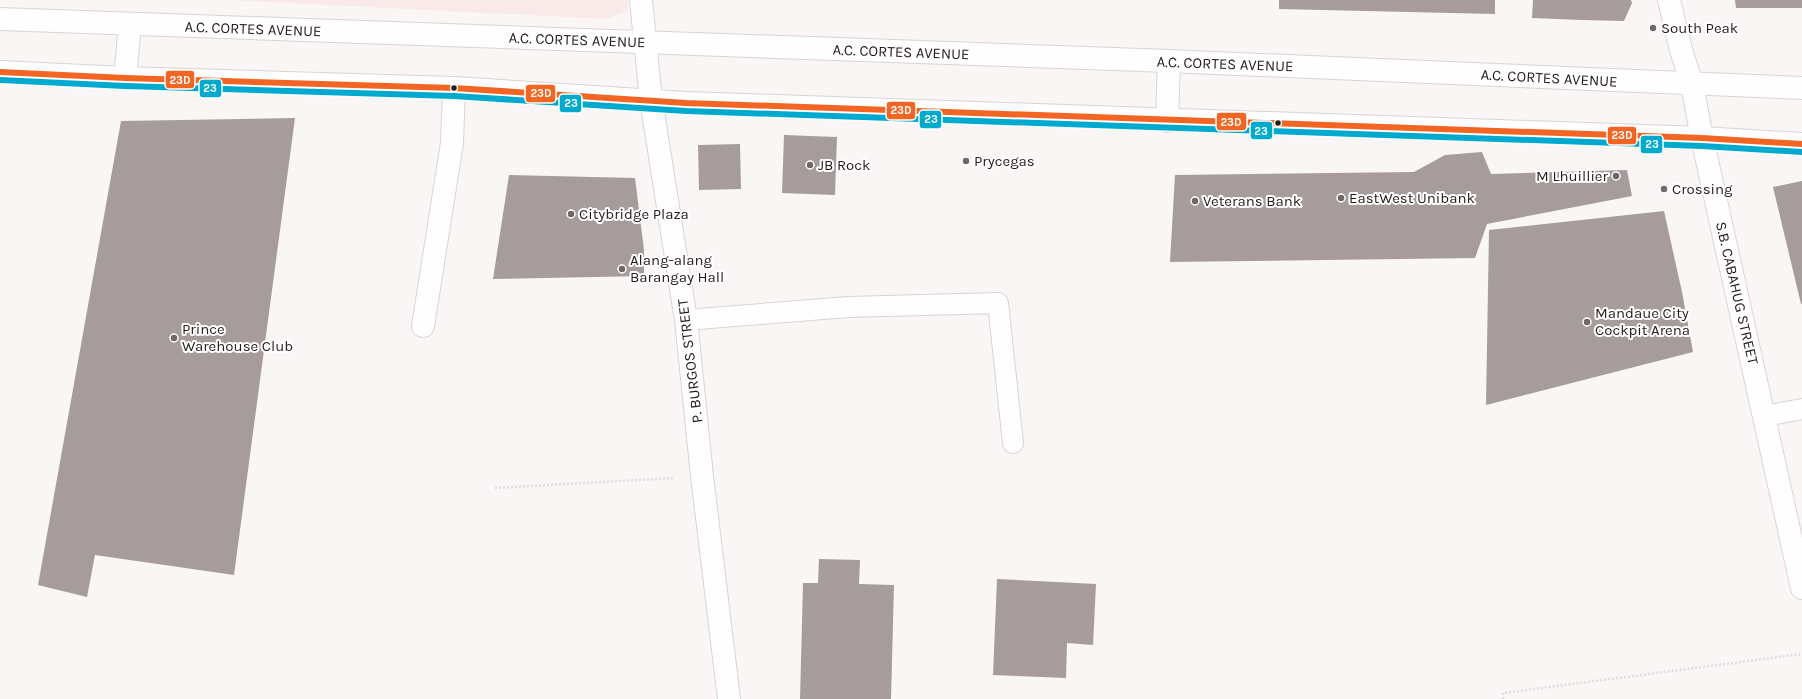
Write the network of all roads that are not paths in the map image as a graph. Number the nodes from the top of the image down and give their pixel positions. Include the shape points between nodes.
1 (641, 0) edge
2 (1669, 0) edge
3 (0, 19) edge
4 (130, 24) junction
5 (646, 42) junction
6 (1169, 62) junction
7 (0, 72) edge
8 (125, 78) junction
9 (1692, 84) junction
10 (454, 88) junction
11 (1802, 88) edge
12 (651, 100) junction
13 (1167, 121) junction
14 (1702, 138) junction
15 (1802, 144) edge
16 (686, 320) junction
17 (423, 326) dead end
18 (1802, 409) edge
19 (1765, 416) junction
20 (1013, 443) dead end
21 (1802, 588) edge
22 (729, 699) edge

1 - 5 main road, P. BURGOS STREET
2 - 9 main road, S.B. CABAHUG STREET
3 - 4 main road, A.C. CORTES AVENUE
4 - 5 main road, A.C. CORTES AVENUE
4 - 8 main road
5 - 6 main road, A.C. CORTES AVENUE
5 - 12 main road, P. BURGOS STREET
6 - 9 main road, A.C. CORTES AVENUE
6 - 13 main road
7 - 8 main road
8 - 10 main road
9 - 11 main road, A.C. CORTES AVENUE
9 - 14 main road, S.B. CABAHUG STREET
10 - 12 main road
10 - 17 main road via 452,144
12 - 13 main road
12 - 16 main road, P. BURGOS STREET
13 - 14 main road
14 - 15 main road
14 - 19 main road, S.B. CABAHUG STREET
16 - 20 lane via 848,307 998,303
16 - 22 main road, P. BURGOS STREET
18 - 19 lane
19 - 21 main road, S.B. CABAHUG STREET

